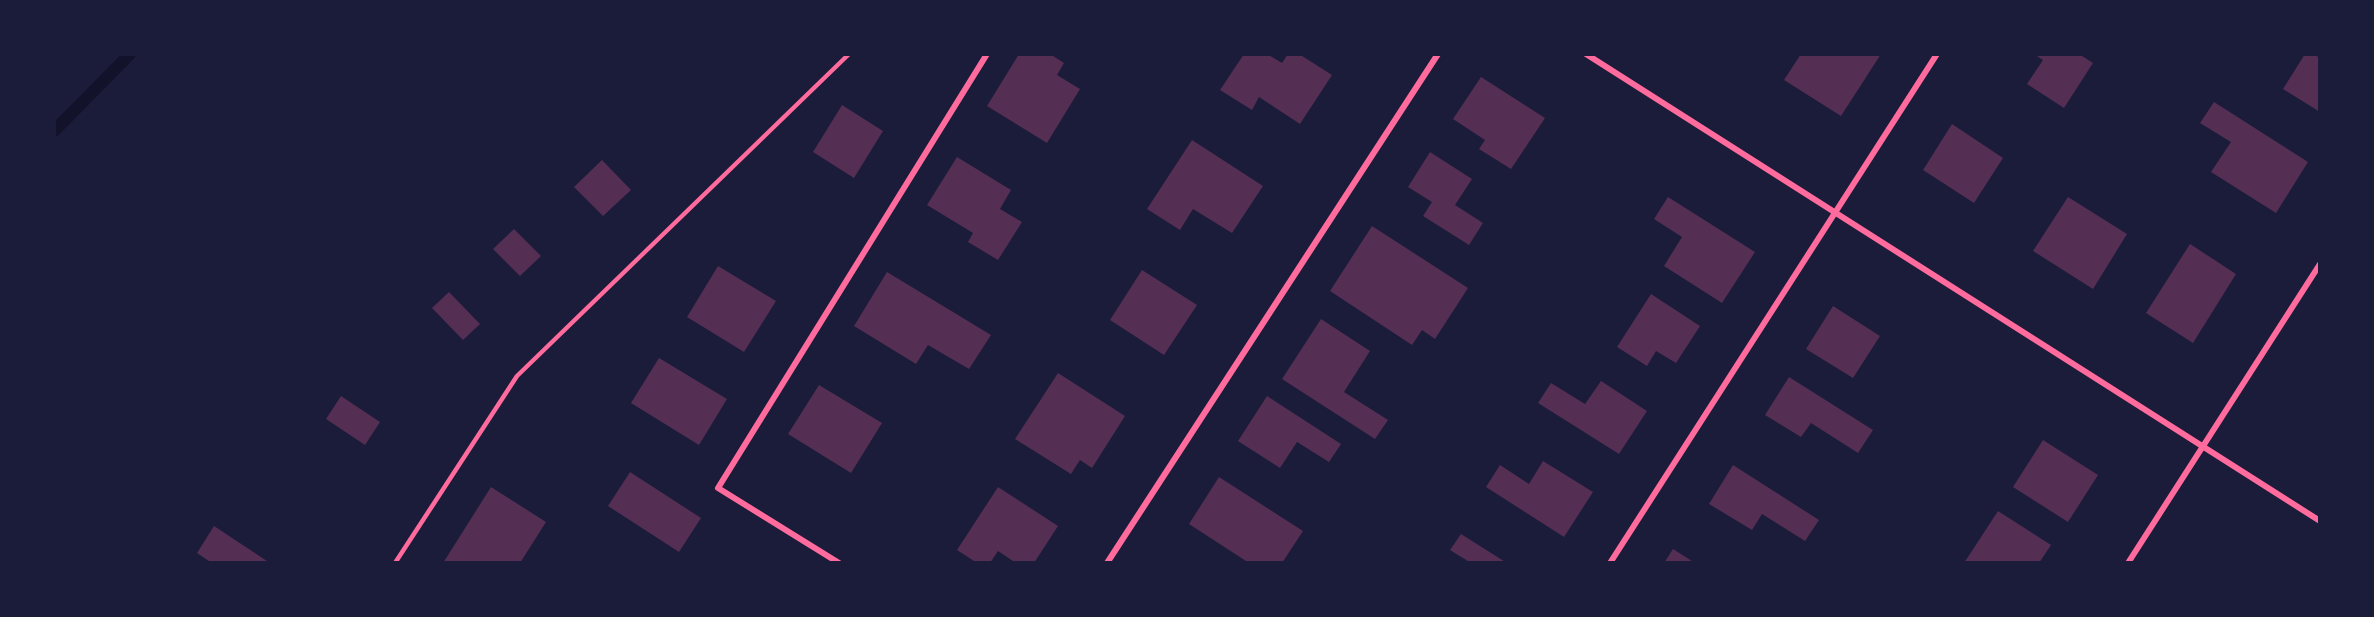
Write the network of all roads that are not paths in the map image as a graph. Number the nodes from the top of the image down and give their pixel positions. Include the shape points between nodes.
1 (849, 54) edge
2 (987, 54) edge
3 (1438, 54) edge
4 (1586, 54) edge
5 (1937, 54) edge
6 (1835, 213) junction
7 (2320, 264) edge
8 (2203, 447) junction
9 (2320, 521) edge
10 (395, 563) edge
11 (839, 563) edge
12 (1107, 563) edge
13 (1610, 563) edge
14 (2128, 563) edge

1 - 10 lane via 517,376
2 - 11 street via 718,488
3 - 12 street
4 - 6 street
5 - 6 street
6 - 8 street
6 - 13 street
7 - 8 street
8 - 9 street
8 - 14 street

